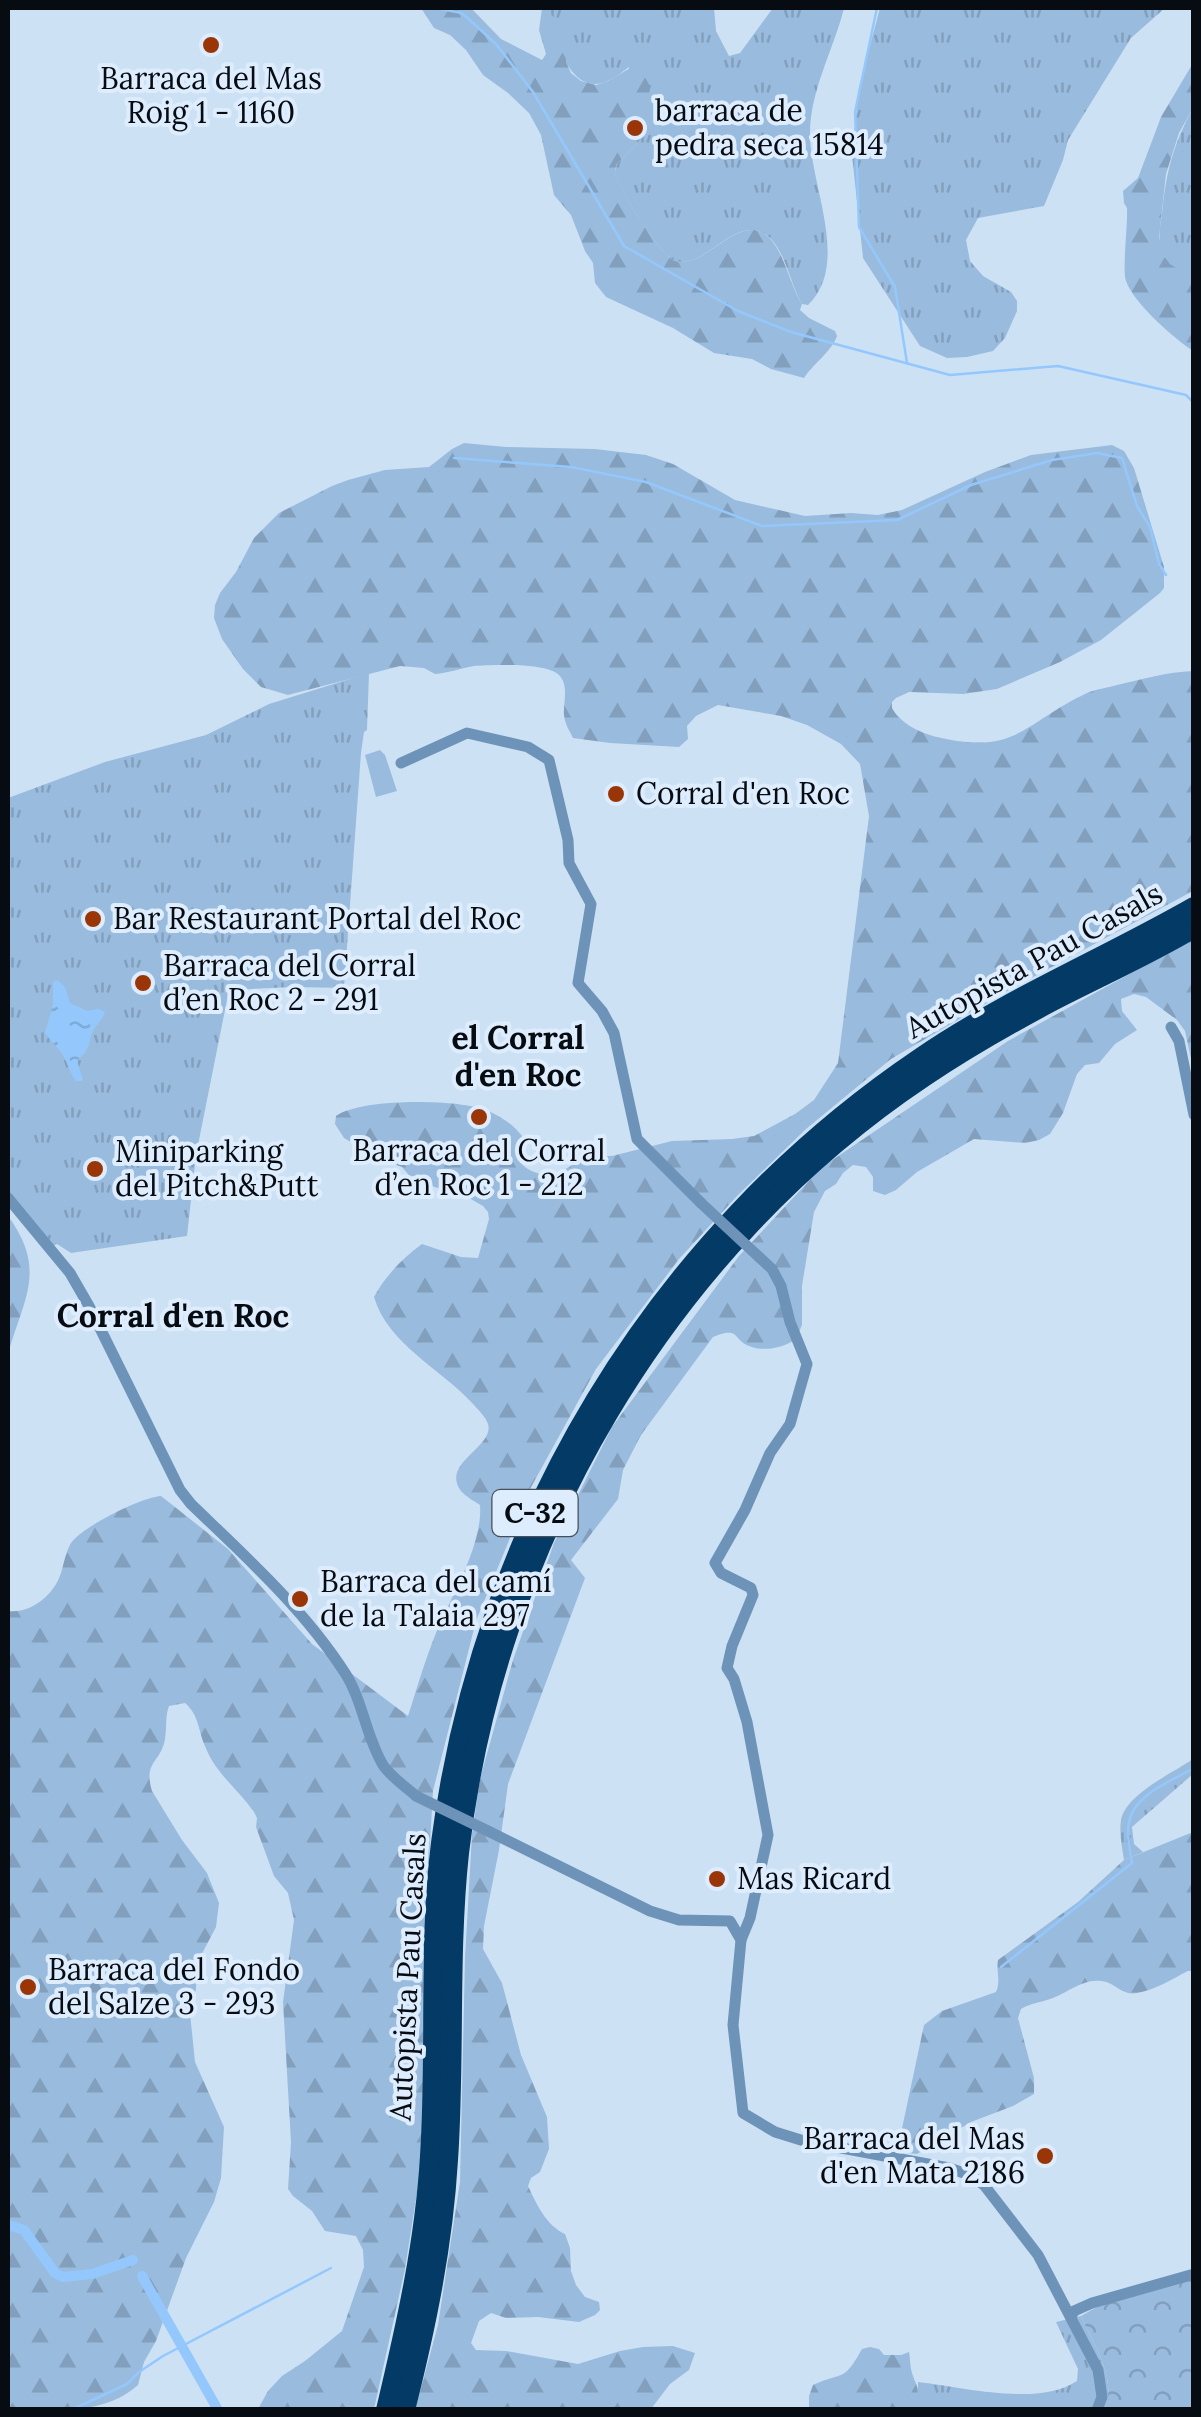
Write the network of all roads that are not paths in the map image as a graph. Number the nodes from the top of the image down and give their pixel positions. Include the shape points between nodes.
1 (402, 763) dead end
2 (1194, 907) edge
3 (1194, 928) edge
4 (1172, 1027) dead end
5 (1194, 1114) edge
6 (8, 1198) edge
7 (741, 1940) junction
8 (1194, 2274) edge
9 (1071, 2317) junction
10 (386, 2410) edge
11 (405, 2410) edge
12 (1097, 2410) edge

1 - 7 street, bridge via 467,733 528,747 549,760 569,864 591,904 578,983 614,1033 637,1139 772,1270 807,1364 790,1424 716,1563 753,1595 727,1668 747,1722 768,1834
2 - 10 highway, Autopista Pau Casals / C-32 via 933,1050 794,1158 685,1273 622,1356 562,1458 483,1645 441,1843 424,2225
3 - 11 highway, Autopista Pau Casals / C-32 via 985,1039 840,1141 758,1218 692,1293 637,1366 576,1469 511,1621 477,1744 455,1901 442,2229
4 - 5 street
6 - 7 street, bridge via 89,1306 180,1490 269,1578 353,1687 385,1769 416,1796 650,1911 680,1920 730,1921
7 - 9 street via 733,2025 744,2113 804,2141 970,2175 1027,2238
8 - 9 street via 1092,2302
9 - 12 street via 1098,2370

